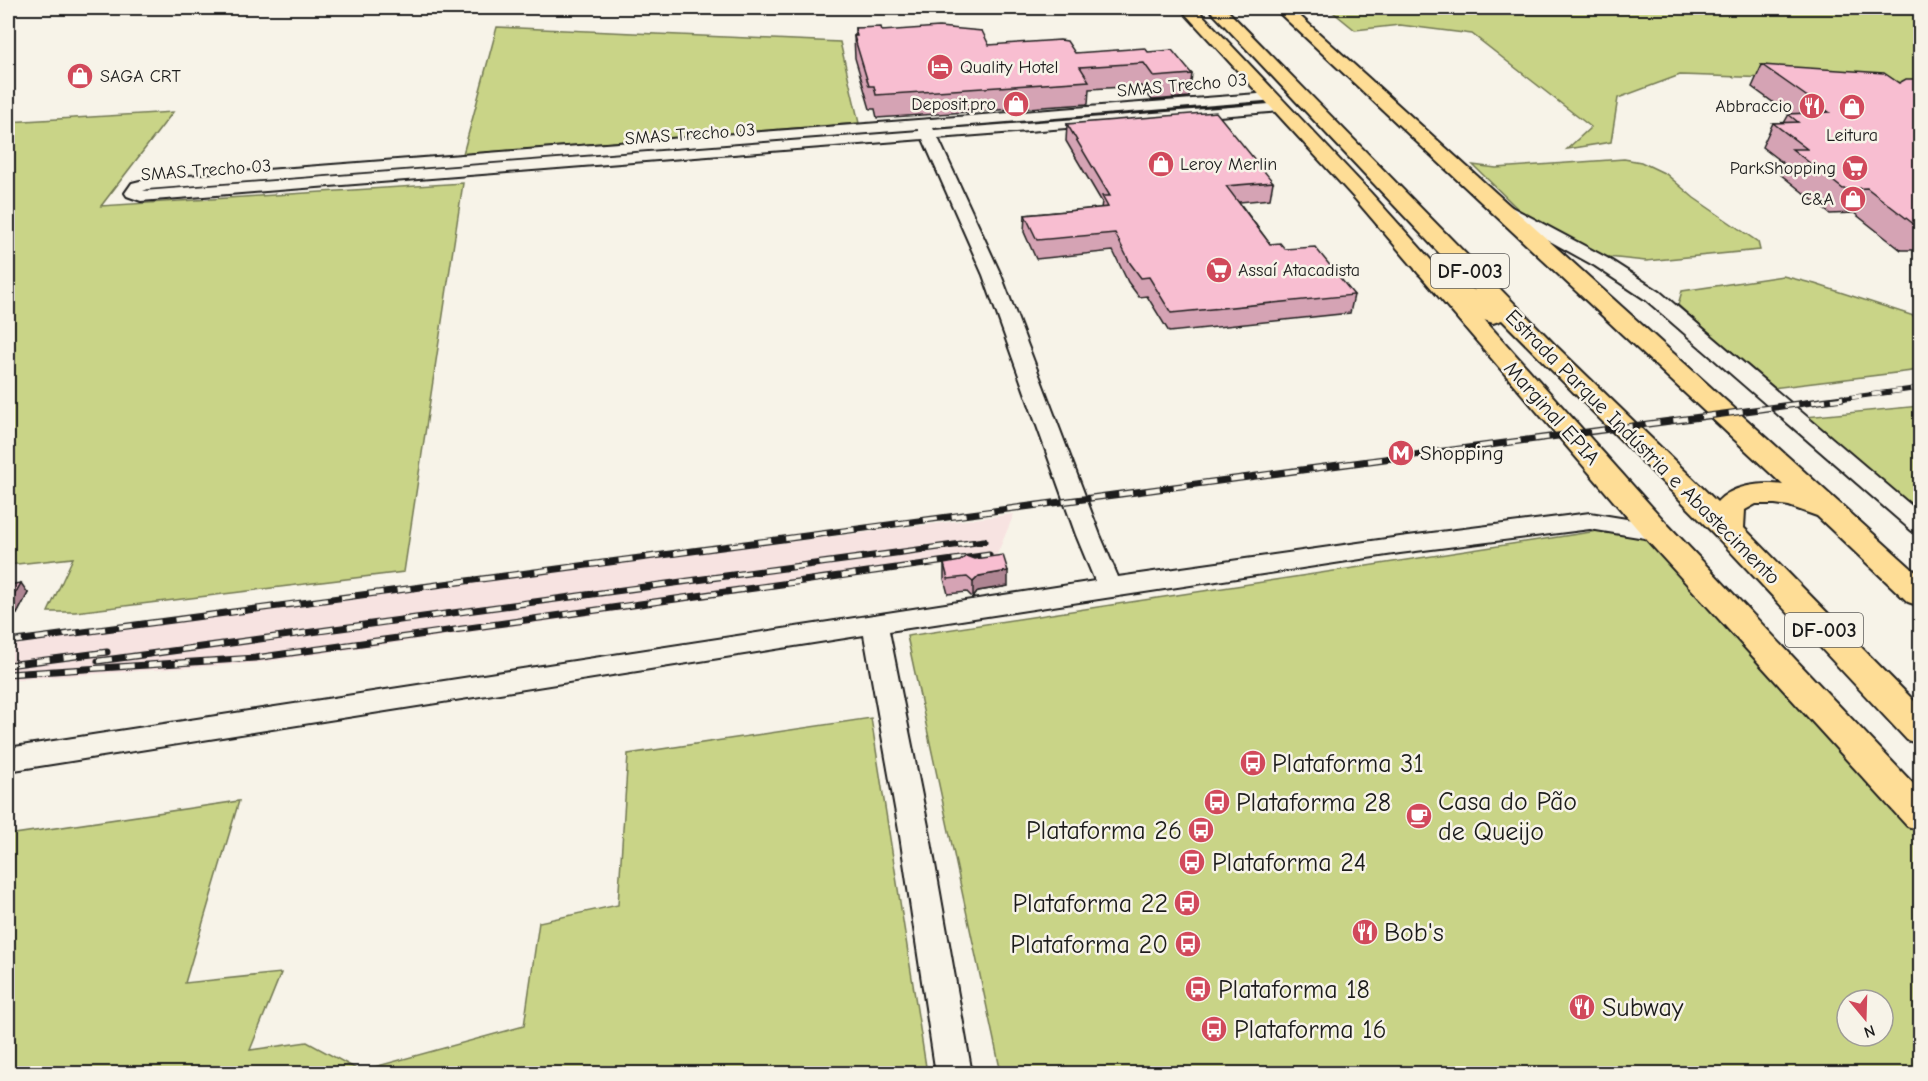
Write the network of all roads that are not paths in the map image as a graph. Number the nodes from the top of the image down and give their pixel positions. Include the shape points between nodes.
1 (1188, 8) edge
2 (1216, 8) edge
3 (1282, 8) edge
4 (1299, 8) edge
5 (1370, 87) junction
6 (1276, 102) junction
7 (927, 130) junction
8 (734, 145) junction
9 (1500, 206) junction
10 (1427, 269) junction
11 (1546, 351) junction
12 (1622, 491) junction
13 (1834, 515) junction
14 (1590, 521) junction
15 (1920, 525) edge
16 (1728, 530) junction
17 (1657, 532) junction
18 (1110, 587) junction
19 (1920, 594) edge
20 (874, 625) junction
21 (1920, 730) edge
22 (8, 760) edge
23 (1920, 815) edge
24 (954, 1074) edge

1 - 6 main road, Marginal EPIA
2 - 11 highway, Estrada Parque Indústria e Abastecimento / DF-003
3 - 5 highway, DF-003
4 - 5 highway via 1351,54
5 - 9 highway, DF-003
6 - 7 street, SMAS Trecho 03
6 - 10 main road, Marginal EPIA
7 - 8 street, SMAS Trecho 03
7 - 18 street via 993,275
8 - 8 street, SMAS Trecho 03 via 148,184 138,186 132,193 141,196
9 - 13 highway, DF-003
9 - 15 street via 1653,296
10 - 11 highway
10 - 12 main road, Marginal EPIA
11 - 16 highway, Estrada Parque Indústria e Abastecimento / DF-003
12 - 14 street via 1605,513
12 - 17 main road, Marginal EPIA
13 - 16 highway via 1794,497 1754,494 1739,498 1730,506
13 - 19 highway, DF-003
14 - 17 street
14 - 18 street
16 - 21 highway, Estrada Parque Indústria e Abastecimento / DF-003
17 - 23 main road, Marginal EPIA
18 - 20 street
20 - 22 street
20 - 24 street via 915,836

